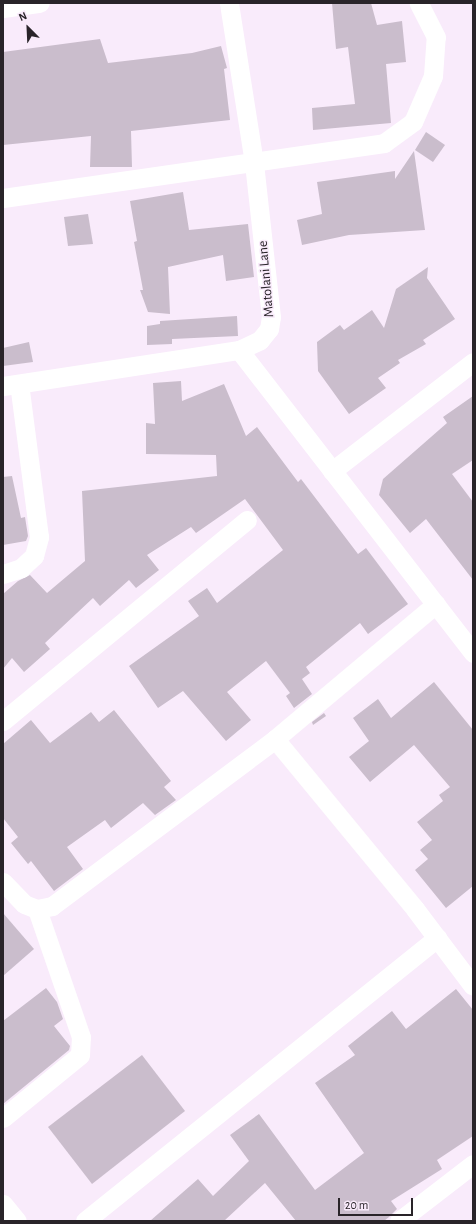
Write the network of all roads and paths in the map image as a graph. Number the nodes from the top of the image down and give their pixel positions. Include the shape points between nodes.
1 (40, 3) edge
2 (229, 3) edge
3 (419, 3) edge
4 (3, 8) edge
5 (254, 163) junction
6 (3, 198) edge
7 (239, 350) junction
8 (473, 362) edge
9 (11, 385) edge
10 (332, 470) junction
11 (247, 520) dead end
12 (3, 574) edge
13 (436, 604) junction
14 (473, 653) edge
15 (3, 721) edge
16 (275, 739) junction
17 (3, 882) edge
18 (37, 909) junction
19 (437, 938) junction
20 (473, 986) edge
21 (3, 1118) edge
22 (473, 1164) edge
23 (3, 1204) edge
24 (17, 1221) edge
25 (85, 1221) edge
26 (399, 1221) edge

1 - 4 street
2 - 5 street, Matolani Lane
3 - 5 street via 436,37 433,76 413,122 384,143
5 - 6 street
5 - 7 street, Matolani Lane via 271,317 270,329 260,340
7 - 9 street, Matolani Lane
7 - 10 street
8 - 10 street
9 - 12 street via 39,537 34,556 21,568
10 - 13 street
11 - 15 street
13 - 14 street
13 - 16 street
16 - 18 street via 52,906
16 - 19 street
17 - 18 street via 24,904
18 - 21 street via 81,1037 80,1055
19 - 20 street
19 - 25 street
22 - 26 street
23 - 24 street

